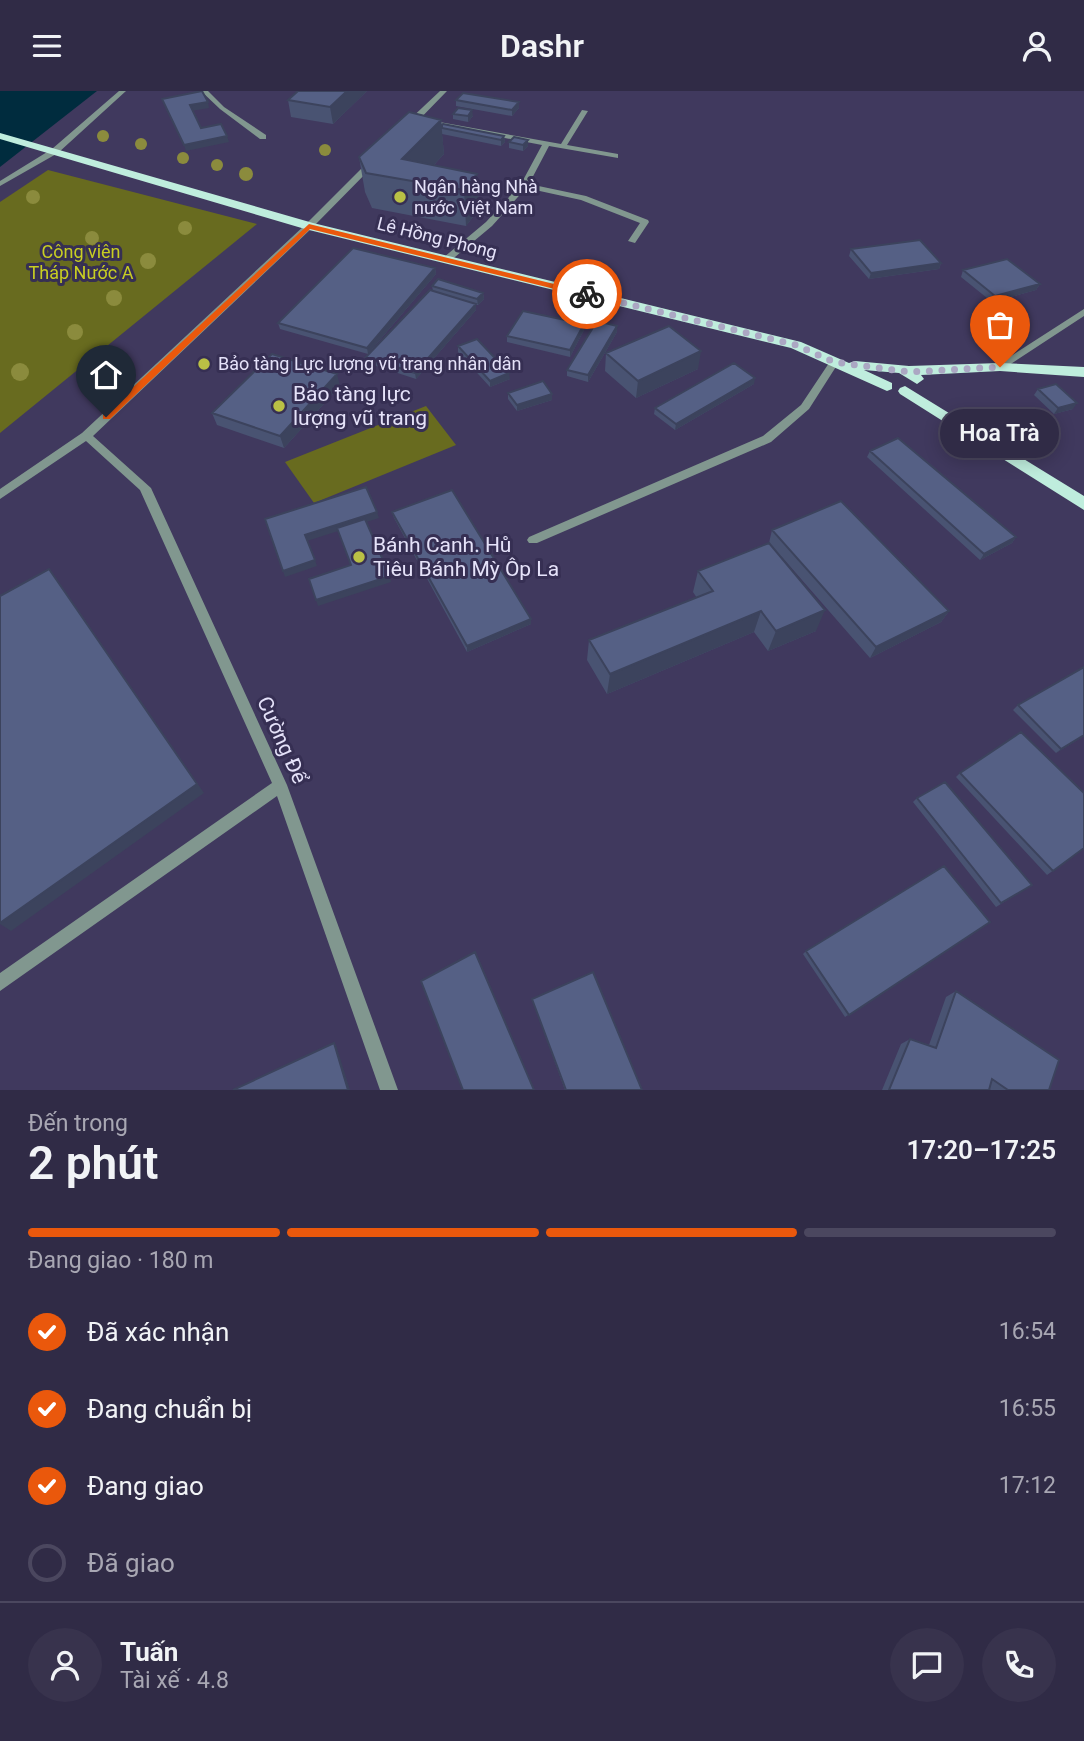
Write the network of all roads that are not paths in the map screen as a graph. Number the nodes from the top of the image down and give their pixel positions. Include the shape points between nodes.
1 (123, 91) edge
2 (204, 91) edge
3 (444, 91) edge
4 (584, 111) dead end
5 (415, 119) junction
6 (405, 129) edge
7 (0, 136) edge
8 (263, 137) dead end
9 (547, 143) junction
10 (563, 146) junction
11 (55, 151) junction
12 (615, 156) dead end
13 (376, 158) edge
14 (0, 184) edge
15 (524, 185) junction
16 (309, 226) junction
17 (632, 241) dead end
18 (446, 260) junction
19 (1084, 311) edge
20 (834, 362) junction
21 (1000, 367) junction
22 (887, 369) junction
23 (909, 372) junction
24 (1084, 372) edge
25 (887, 386) junction
26 (905, 391) junction
27 (86, 436) junction
28 (0, 495) edge
29 (1084, 503) edge
30 (533, 540) dead end
31 (280, 785) junction
32 (0, 983) edge
33 (389, 1090) edge

1 - 11 street
2 - 8 street
3 - 5 street
4 - 10 street
5 - 6 street
5 - 9 street
7 - 11 main road, Lê Hồng Phong
9 - 10 street
9 - 15 street
10 - 12 street
11 - 14 street
11 - 16 main road, Lê Hồng Phong
13 - 16 street
15 - 17 street via 583,198 645,222
15 - 18 street via 489,224
16 - 18 main road, Lê Hồng Phong
16 - 27 street
18 - 20 main road, Lê Hồng Phong via 796,345
19 - 21 street
20 - 22 main road, Lê Hồng Phong
20 - 25 main road, Lê Hồng Phong
20 - 30 street via 805,407 767,439
21 - 23 main road
21 - 24 main road
22 - 23 main road, Lê Hồng Phong
22 - 25 main road via 881,378
23 - 26 main road via 917,385
25 - 26 main road, Lê Hồng Phong
26 - 29 main road, Lê Hồng Phong
27 - 28 street
27 - 31 street, Cường Để via 145,488
31 - 32 street
31 - 33 street, Cường Để

